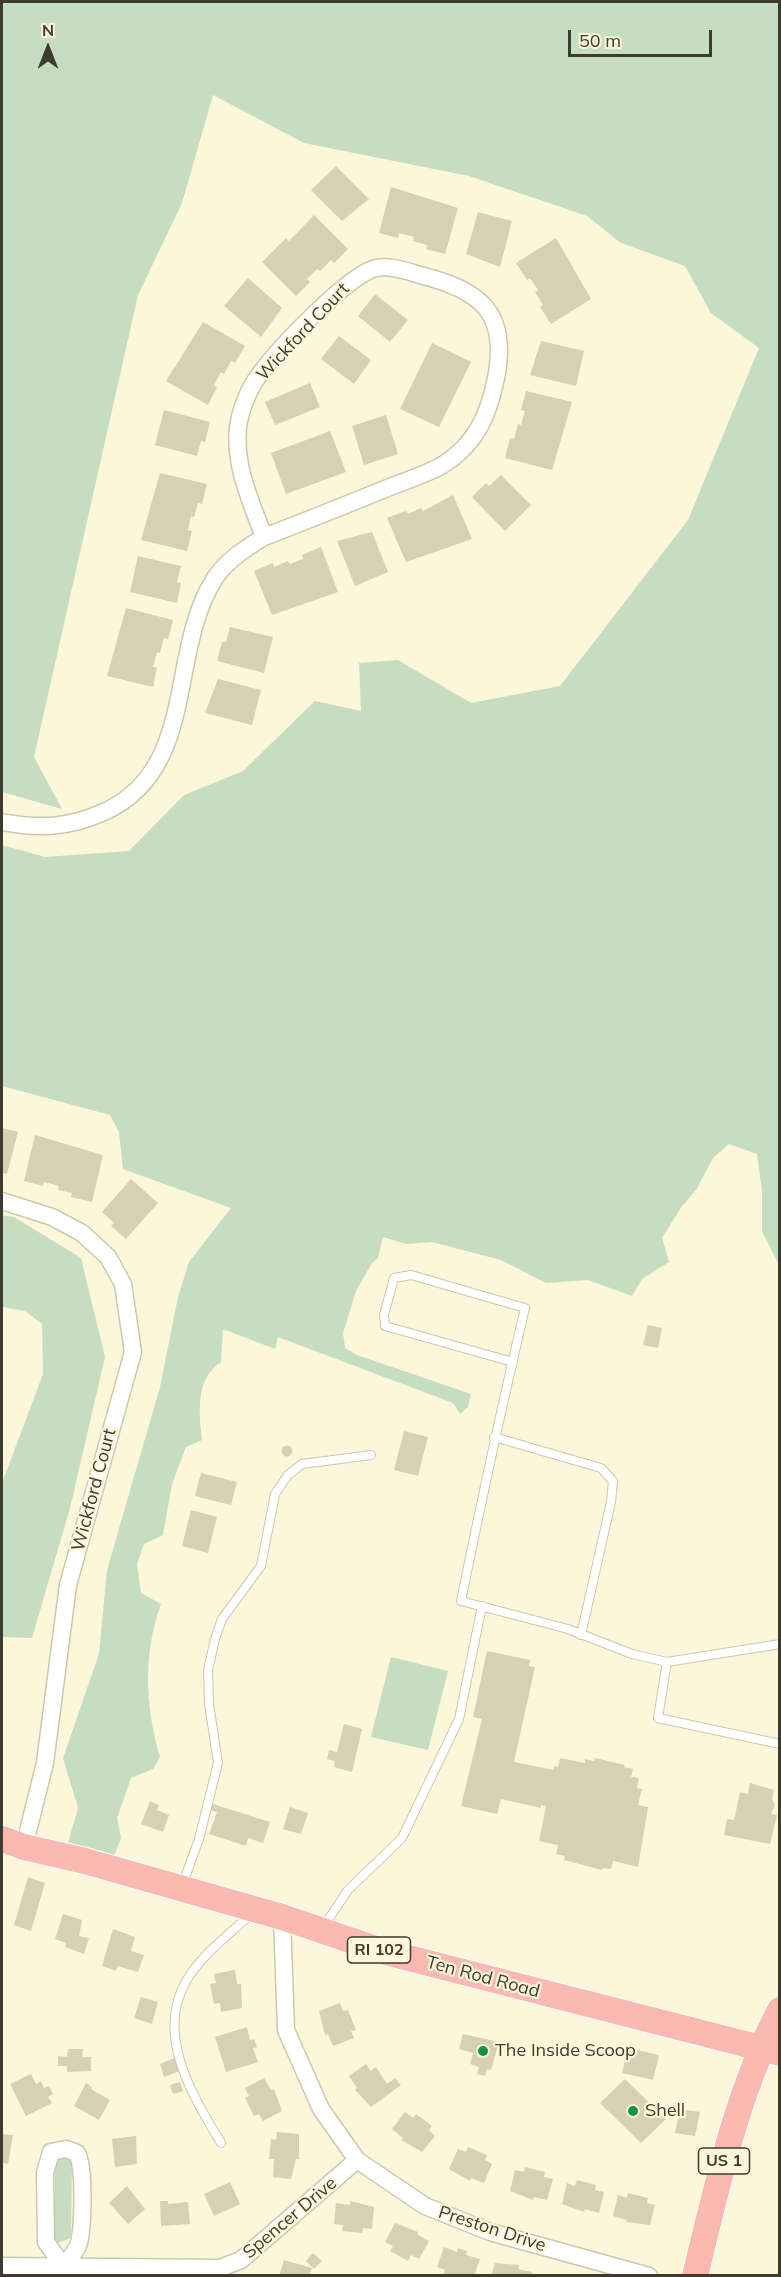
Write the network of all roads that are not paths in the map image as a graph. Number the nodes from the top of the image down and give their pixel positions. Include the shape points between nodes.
1 (264, 537) junction
2 (2, 822) edge
3 (2, 1201) edge
4 (513, 1362) junction
5 (494, 1437) junction
6 (371, 1455) dead end
7 (482, 1606) junction
8 (582, 1635) junction
9 (780, 1644) edge
10 (667, 1662) junction
11 (780, 1744) edge
12 (13, 1843) edge
13 (181, 1889) junction
14 (255, 1911) junction
15 (282, 1917) junction
16 (321, 1930) junction
17 (780, 2010) edge
18 (770, 2051) edge
19 (221, 2143) dead end
20 (357, 2160) junction
21 (2, 2266) edge
22 (231, 2270) edge
23 (63, 2271) edge
24 (649, 2276) edge
25 (695, 2276) edge

1 - 1 street, Wickford Court via 444,465 473,440 490,406 501,352 496,326 479,300 454,284 394,268 377,268 338,291 259,375 243,406 238,453 242,477
1 - 2 street, Wickford Court via 238,553 215,577 199,612 170,737 148,778 117,806 82,822 34,828
3 - 12 street, Wickford Court via 52,1217 82,1233 108,1257 123,1284 133,1352 68,1586 45,1763
4 - 4 lane via 385,1326 384,1315 394,1278 411,1275 525,1308
4 - 5 lane
5 - 7 lane via 461,1601
5 - 8 lane via 601,1468 613,1480
6 - 13 lane via 302,1464 288,1475 275,1494 261,1566 222,1618 215,1639 208,1670 218,1763 199,1839
7 - 8 lane
7 - 16 lane via 459,1719 402,1838 348,1890
8 - 10 lane
9 - 10 lane
10 - 11 lane via 658,1718
12 - 13 main road, Ten Rod Road / RI 102
13 - 14 main road, Ten Rod Road / RI 102
14 - 15 main road, Ten Rod Road / RI 102
14 - 19 lane via 190,1975 176,2015 177,2052 182,2069 192,2095
15 - 16 main road, Ten Rod Road / RI 102
15 - 20 street, Preston Drive via 286,2030 321,2109
16 - 18 main road, Ten Rod Road / RI 102 via 385,1952
17 - 18 main road, US 1
18 - 25 main road, US 1 via 719,2179
20 - 22 street, Spencer Drive
20 - 24 street, Preston Drive via 425,2206 479,2228
21 - 23 street, Spencer Drive
22 - 23 street, Spencer Drive
23 - 23 street via 46,2242 45,2173 51,2152 66,2149 77,2153 81,2161 81,2201 79,2244

